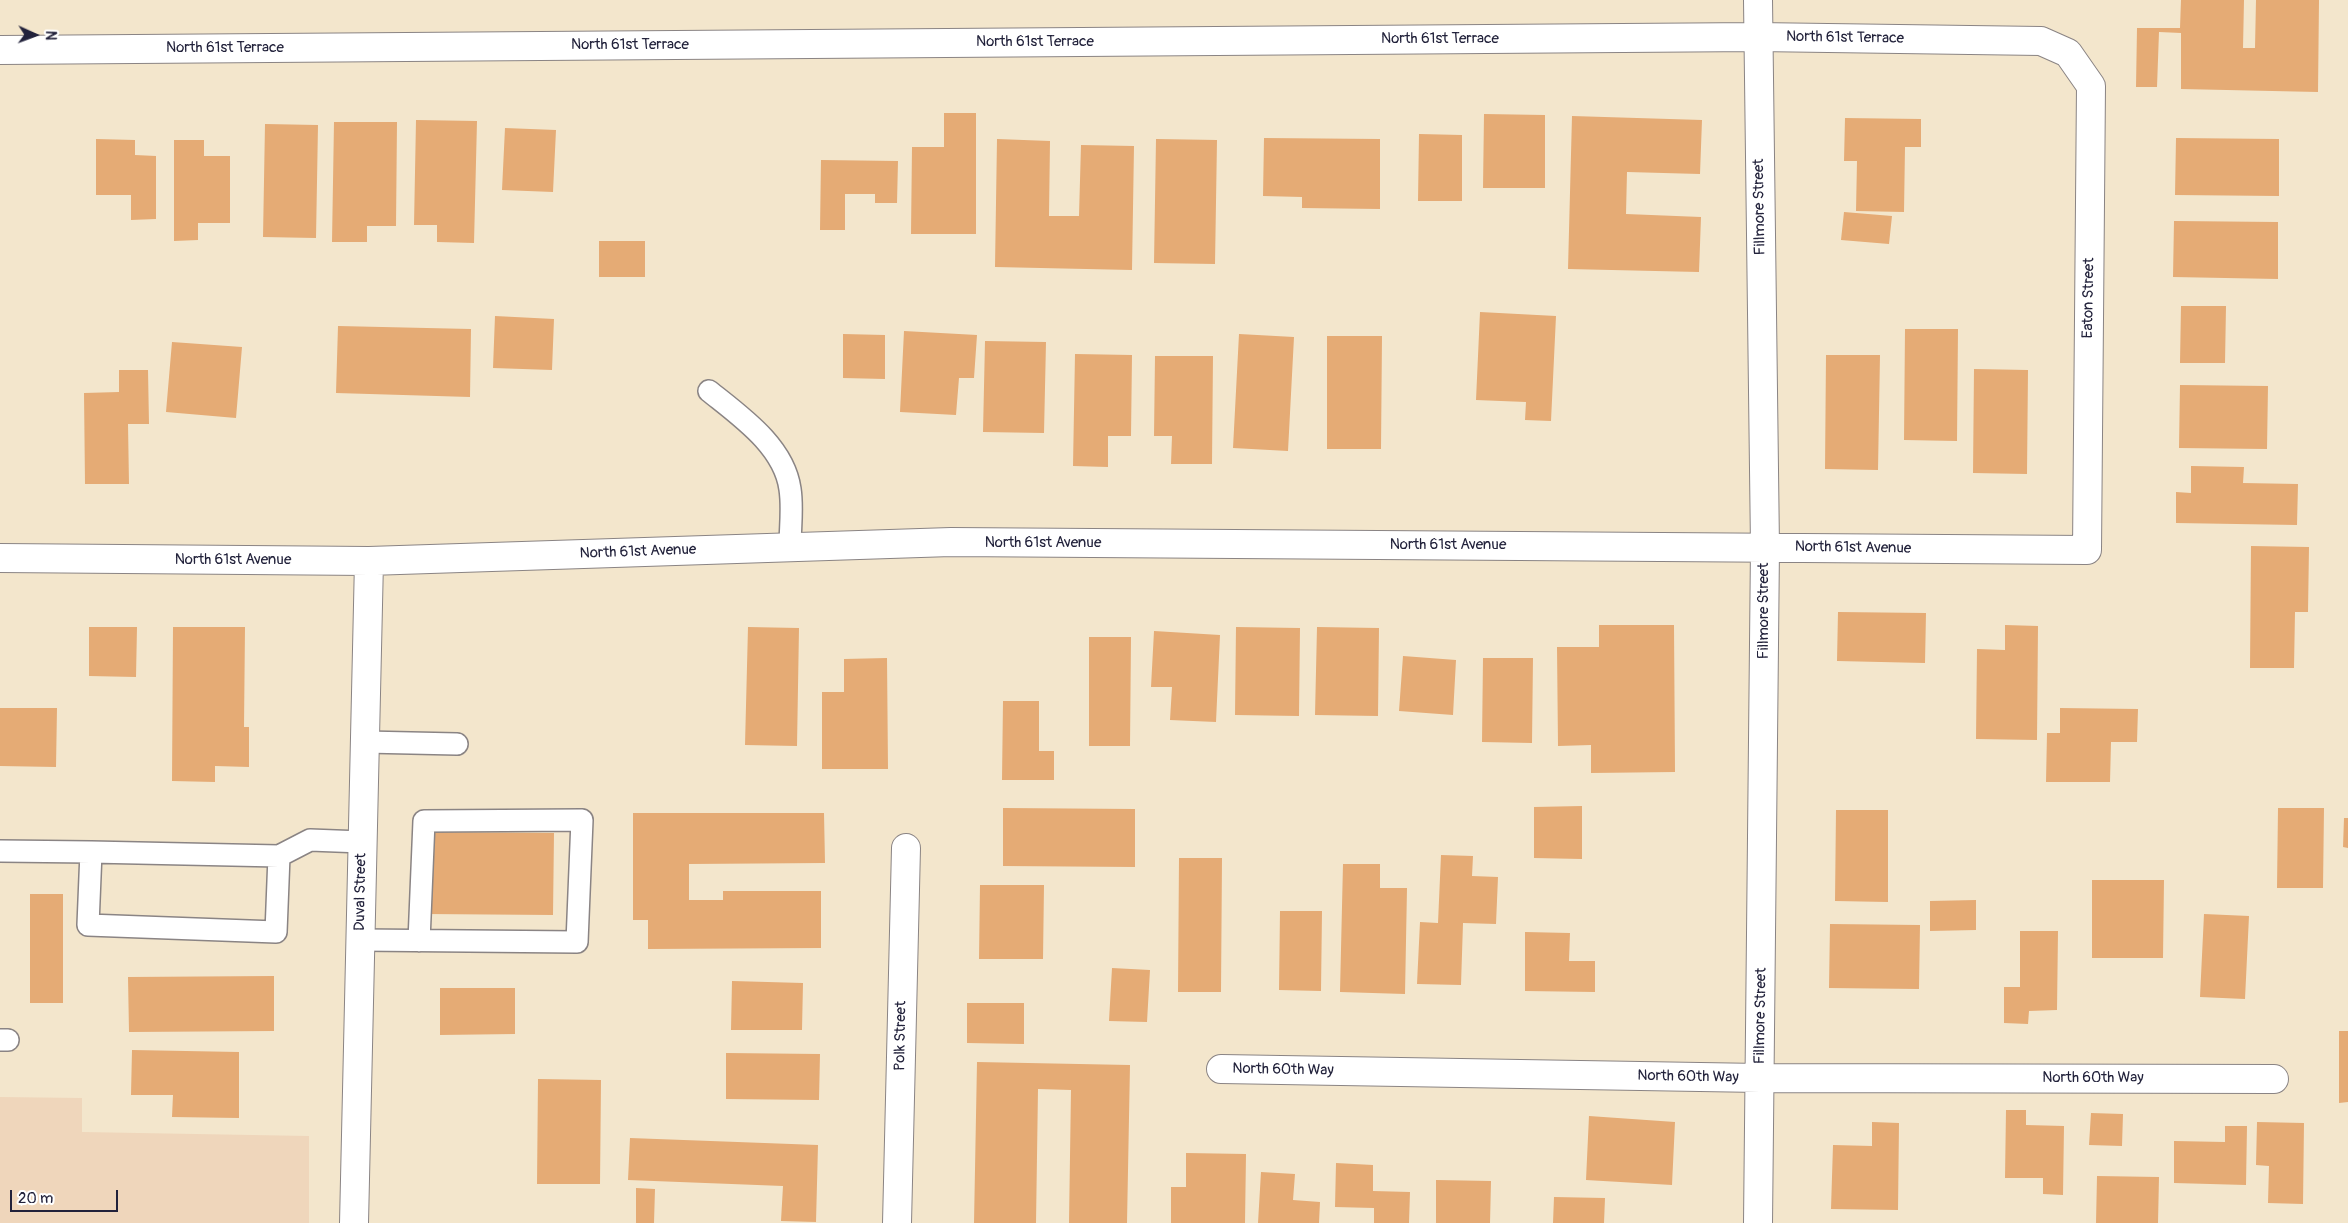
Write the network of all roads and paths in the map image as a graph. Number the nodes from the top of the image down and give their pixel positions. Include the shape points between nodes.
1 (1758, 0) edge
2 (1757, 37) junction
3 (0, 50) edge
4 (2068, 54) joint
5 (709, 391) dead end
6 (790, 547) junction
7 (1764, 547) junction
8 (2087, 550) joint
9 (0, 558) edge
10 (369, 561) junction
11 (364, 742) junction
12 (457, 744) dead end
13 (362, 842) junction
14 (906, 848) dead end
15 (0, 851) edge
16 (91, 852) junction
17 (278, 856) junction
18 (360, 940) junction
19 (419, 941) junction
20 (1221, 1070) dead end
21 (1760, 1078) junction
22 (2274, 1079) dead end
23 (354, 1223) edge
24 (897, 1223) edge
25 (1758, 1223) edge

1 - 2 street, Fillmore Street
2 - 3 street, North 61st Terrace
2 - 4 street, North 61st Terrace via 2041,41
2 - 7 street, Fillmore Street
4 - 8 street, Eaton Street via 2092,86
5 - 6 lane via 750,424 782,462 790,488
6 - 7 street, North 61st Avenue via 951,542
6 - 10 street, North 61st Avenue
7 - 8 street, North 61st Avenue
7 - 21 street, Fillmore Street
9 - 10 street, North 61st Avenue
10 - 11 street, Duval Street
11 - 12 lane
11 - 13 street, Duval Street
13 - 17 lane via 310,840
13 - 18 street, Duval Street
14 - 24 street, Polk Street
15 - 16 lane
16 - 17 lane
16 - 17 lane via 88,926 276,932
18 - 19 lane
18 - 23 street, Duval Street
19 - 19 lane via 577,942 582,820 424,821
20 - 21 street, North 60th Way
21 - 22 street, North 60th Way
21 - 25 street, Fillmore Street

